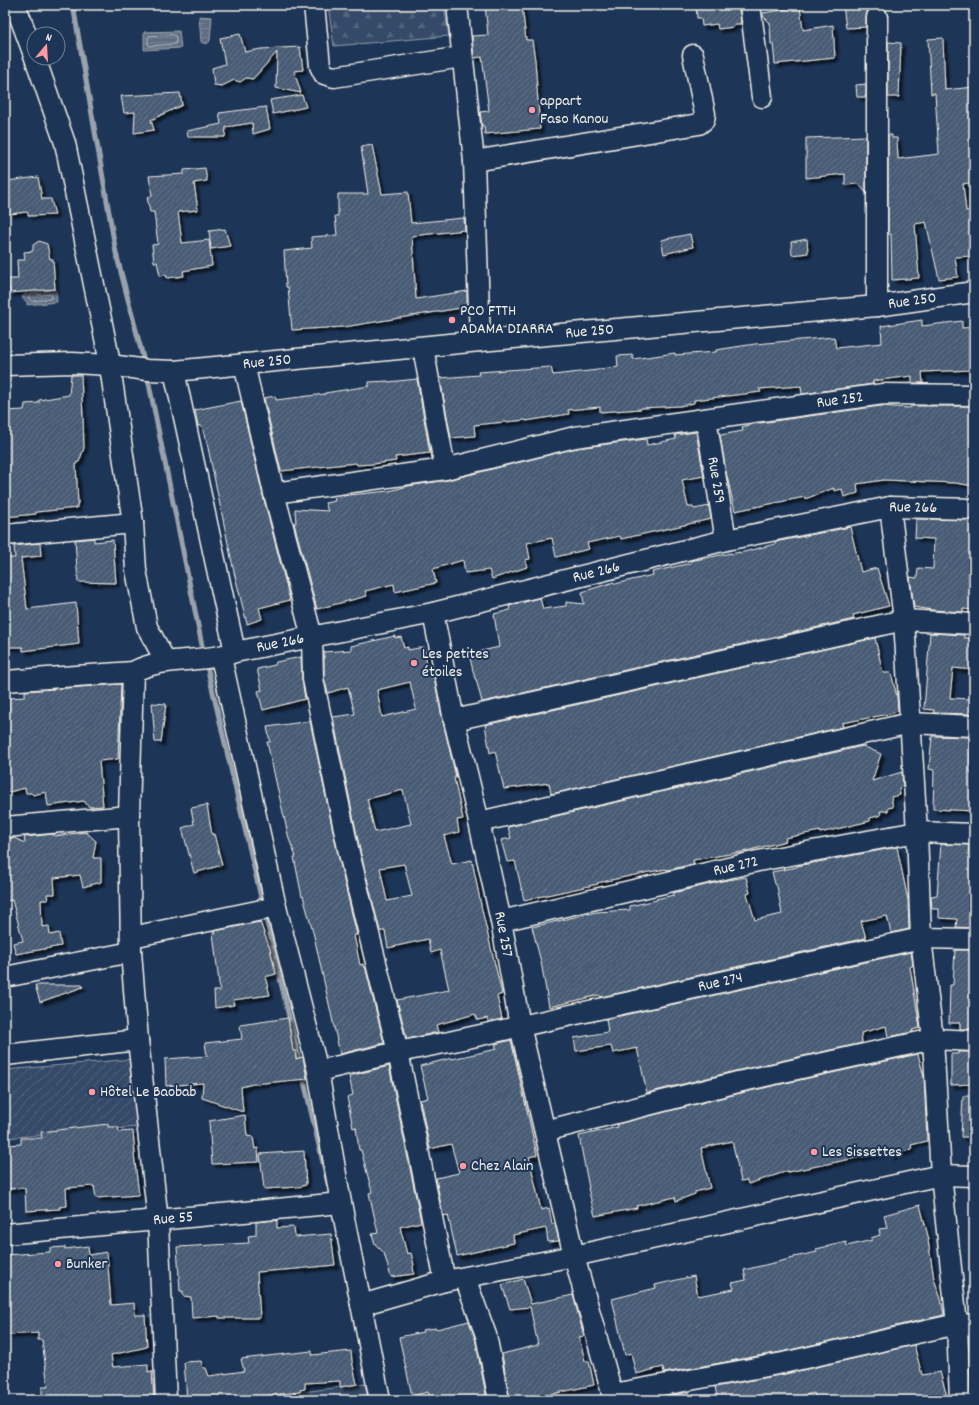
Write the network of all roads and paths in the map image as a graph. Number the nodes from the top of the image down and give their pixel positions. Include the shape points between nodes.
1 (314, 5) edge
2 (457, 5) edge
3 (750, 5) edge
4 (18, 12) dead end
5 (877, 17) dead end
6 (26, 34) edge
7 (693, 55) dead end
8 (462, 57) junction
9 (38, 66) edge
10 (762, 97) dead end
11 (474, 161) junction
12 (974, 292) edge
13 (877, 306) junction
14 (480, 341) junction
15 (423, 347) junction
16 (244, 364) junction
17 (5, 365) edge
18 (110, 365) junction
19 (174, 371) junction
20 (974, 395) edge
21 (706, 419) junction
22 (445, 469) junction
23 (274, 493) junction
24 (890, 507) junction
25 (974, 509) edge
26 (133, 523) junction
27 (5, 535) edge
28 (726, 540) junction
29 (433, 613) junction
30 (904, 620) junction
31 (974, 624) edge
32 (312, 637) junction
33 (228, 654) junction
34 (166, 662) junction
35 (133, 672) junction
36 (5, 681) edge
37 (454, 720) junction
38 (910, 723) junction
39 (974, 726) edge
40 (129, 816) junction
41 (479, 822) junction
42 (5, 827) edge
43 (918, 832) junction
44 (974, 834) edge
45 (276, 907) junction
46 (501, 922) junction
47 (921, 938) junction
48 (974, 939) edge
49 (131, 944) junction
50 (5, 977) edge
51 (520, 1026) junction
52 (138, 1040) junction
53 (933, 1040) junction
54 (974, 1041) edge
55 (398, 1052) junction
56 (5, 1055) edge
57 (318, 1071) junction
58 (545, 1131) junction
59 (941, 1175) junction
60 (974, 1176) edge
61 (341, 1203) junction
62 (158, 1221) junction
63 (5, 1234) edge
64 (574, 1256) junction
65 (465, 1278) junction
66 (445, 1282) junction
67 (361, 1305) junction
68 (966, 1325) edge
69 (614, 1397) edge
70 (166, 1400) edge
71 (380, 1400) edge
72 (499, 1400) edge
73 (960, 1400) edge

1 - 8 street via 320,66 324,74 334,77
2 - 8 street
3 - 10 street
4 - 6 street
5 - 13 street
7 - 11 street via 705,114 704,120 699,124
8 - 11 street
9 - 18 street via 65,143
11 - 14 street
12 - 13 street, Rue 250
13 - 14 street, Rue 250
14 - 15 street, Rue 250
15 - 16 street, Rue 250
15 - 22 street
16 - 19 street, Rue 250
16 - 23 street
17 - 18 street, Rue 250
18 - 19 street, Rue 250
18 - 26 street
19 - 33 street
20 - 21 street, Rue 252 via 883,394
21 - 22 street, Rue 252 via 575,437
21 - 28 street, Rue 259
22 - 23 street, Rue 252
23 - 32 street
24 - 25 street, Rue 266
24 - 28 street, Rue 266
24 - 30 street
26 - 27 street
26 - 34 street via 136,570 147,627
28 - 29 street, Rue 266
29 - 32 street, Rue 266
29 - 37 street, Rue 257
30 - 31 street
30 - 37 street
30 - 38 street
32 - 33 street, Rue 266
32 - 55 street via 313,679 349,853
33 - 34 street, Rue 266
33 - 45 street
34 - 35 street, Rue 266
35 - 36 street, Rue 266
35 - 40 street
37 - 41 street, Rue 257
38 - 39 street
38 - 41 street
38 - 43 street
40 - 42 street
40 - 49 street
41 - 46 street, Rue 257
43 - 44 street, Rue 272
43 - 46 street, Rue 272 via 758,861
43 - 47 street
45 - 49 street
45 - 57 street
46 - 51 street, Rue 257
47 - 48 street, Rue 274
47 - 51 street, Rue 274
47 - 53 street
49 - 50 street
49 - 52 street
51 - 55 street, Rue 274
51 - 58 street, Rue 257
52 - 56 street
52 - 62 street
53 - 54 street
53 - 58 street via 738,1082
53 - 59 street
55 - 57 street, Rue 274
55 - 66 street
57 - 61 street
58 - 64 street, Rue 257
59 - 60 street
59 - 64 street
59 - 68 street
61 - 62 street, Rue 55
61 - 67 street
62 - 63 street, Rue 55
62 - 70 street
64 - 65 street
64 - 69 street, Rue 257
65 - 66 street
65 - 72 street via 486,1336
66 - 67 street
67 - 71 street
68 - 69 street
68 - 73 street

